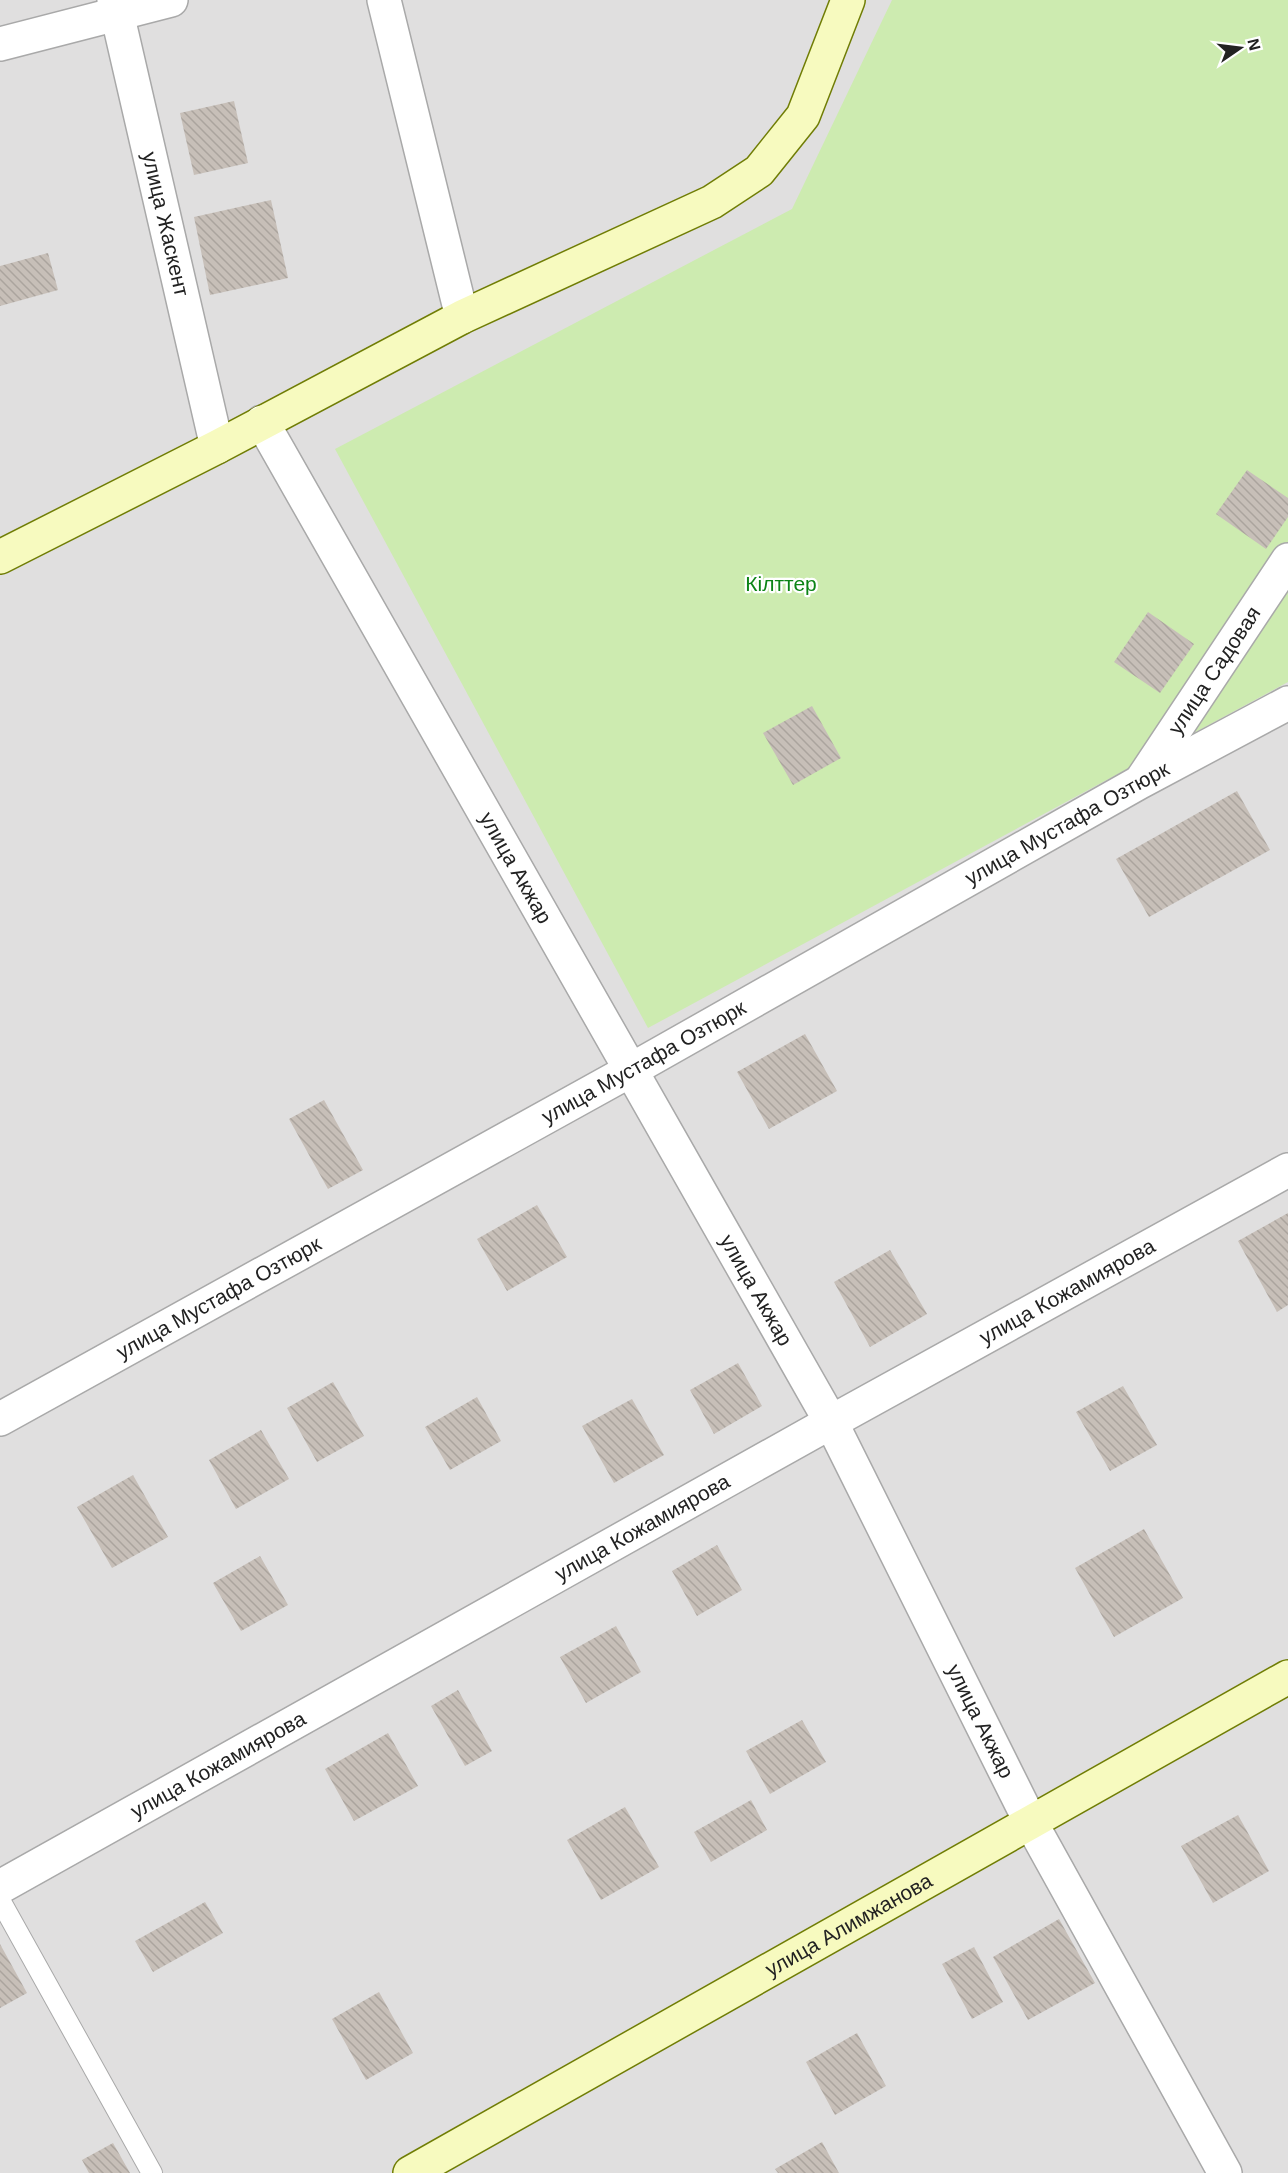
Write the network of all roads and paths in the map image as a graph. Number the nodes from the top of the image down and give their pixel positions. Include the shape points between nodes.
1 (171, 0) edge
2 (384, 0) edge
3 (848, 0) edge
4 (115, 8) edge
5 (0, 44) edge
6 (462, 317) junction
7 (262, 422) junction
8 (217, 447) junction
9 (0, 557) edge
10 (1288, 560) edge
11 (1288, 704) edge
12 (1140, 782) junction
13 (631, 1070) junction
14 (1288, 1170) edge
15 (0, 1419) edge
16 (831, 1422) junction
17 (1288, 1677) edge
18 (1031, 1823) junction
19 (0, 1887) edge
20 (0, 1900) edge
21 (152, 2173) edge
22 (410, 2173) edge
23 (1225, 2173) edge

1 - 4 street
2 - 6 street
3 - 6 street via 803,116 759,171 712,202
4 - 5 street
4 - 8 street, улица Жаскент
6 - 7 street
7 - 8 street
7 - 13 street, улица Акжар
8 - 9 street
10 - 12 street, улица Садовая
11 - 12 street, улица Мустафа Озтюрк
12 - 13 street, улица Мустафа Озтюрк
13 - 15 street, улица Мустафа Озтюрк
13 - 16 street, улица Акжар
14 - 16 street, улица Кожамиярова
16 - 18 street, улица Акжар
16 - 19 street, улица Кожамиярова
17 - 18 street, улица Алимжанова
18 - 22 street, улица Алимжанова
18 - 23 street, улица Акжар
20 - 21 lane

